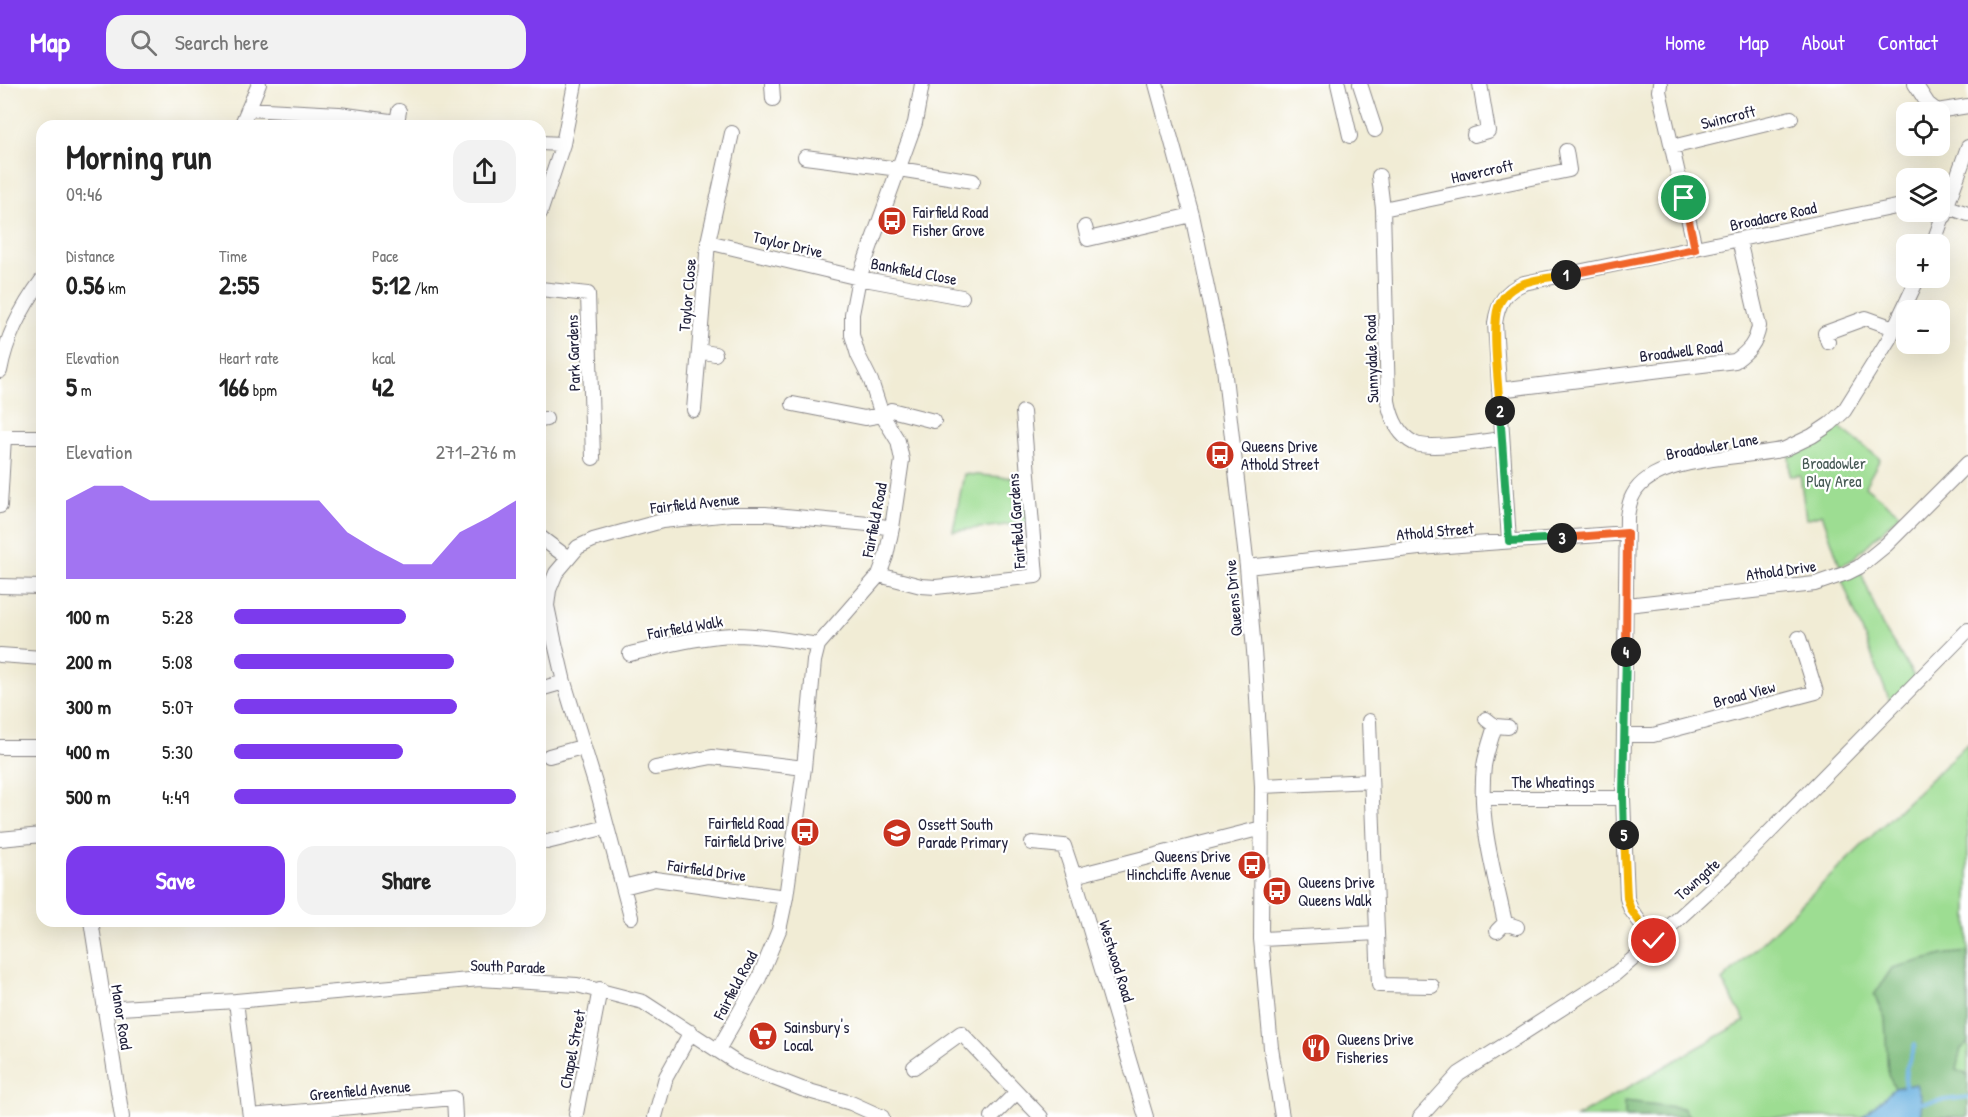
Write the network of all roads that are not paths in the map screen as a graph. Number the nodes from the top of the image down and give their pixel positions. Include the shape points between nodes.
1 (258, 84) edge
2 (575, 84) edge
3 (772, 84) edge
4 (922, 84) edge
5 (1156, 84) edge
6 (1338, 84) edge
7 (1360, 84) edge
8 (1660, 84) edge
9 (1915, 84) edge
10 (1484, 85) edge
11 (774, 99) dead end
12 (1968, 106) edge
13 (248, 109) junction
14 (399, 111) dead end
15 (1791, 118) dead end
16 (243, 120) edge
17 (338, 120) edge
18 (397, 120) edge
19 (1375, 130) dead end
20 (732, 133) dead end
21 (1474, 135) dead end
22 (1350, 136) dead end
23 (546, 143) edge
24 (563, 144) junction
25 (1672, 147) junction
26 (1968, 147) edge
27 (1566, 151) dead end
28 (805, 157) dead end
29 (899, 169) junction
30 (1379, 176) dead end
31 (973, 182) dead end
32 (546, 195) edge
33 (1950, 200) edge
34 (1896, 207) edge
35 (1383, 209) junction
36 (1950, 212) edge
37 (1968, 214) edge
38 (1192, 215) junction
39 (1085, 227) dead end
40 (1740, 240) junction
41 (708, 242) junction
42 (1695, 249) junction
43 (859, 278) junction
44 (1913, 288) edge
45 (36, 289) edge
46 (546, 290) edge
47 (962, 297) dead end
48 (1894, 328) junction
49 (1828, 342) dead end
50 (699, 351) junction
51 (715, 354) dead end
52 (0, 370) edge
53 (1499, 390) junction
54 (793, 404) dead end
55 (694, 410) dead end
56 (1023, 412) dead end
57 (882, 415) junction
58 (934, 421) dead end
59 (2, 437) edge
60 (36, 437) edge
61 (1502, 439) junction
62 (593, 458) dead end
63 (1968, 463) edge
64 (4, 507) edge
65 (892, 528) junction
66 (1627, 533) junction
67 (1509, 541) junction
68 (546, 542) edge
69 (568, 558) junction
70 (1247, 567) junction
71 (879, 575) junction
72 (0, 586) edge
73 (36, 587) edge
74 (1627, 605) junction
75 (1968, 630) edge
76 (1799, 638) dead end
77 (818, 645) junction
78 (630, 654) dead end
79 (0, 655) edge
80 (36, 658) edge
81 (564, 682) junction
82 (546, 686) edge
83 (1369, 721) dead end
84 (1496, 724) dead end
85 (1625, 735) junction
86 (0, 747) edge
87 (36, 747) edge
88 (582, 747) junction
89 (549, 756) dead end
90 (654, 768) dead end
91 (804, 768) junction
92 (1371, 781) junction
93 (1262, 786) junction
94 (1483, 798) junction
95 (1623, 798) junction
96 (607, 827) junction
97 (1262, 828) junction
98 (36, 836) edge
99 (0, 839) edge
100 (547, 842) dead end
101 (1032, 843) dead end
102 (1074, 876) junction
103 (623, 887) junction
104 (786, 897) junction
105 (631, 918) dead end
106 (92, 927) edge
107 (1506, 927) dead end
108 (1377, 933) junction
109 (1261, 939) junction
110 (1654, 941) junction
111 (1432, 986) dead end
112 (600, 989) junction
113 (236, 1001) junction
114 (104, 1009) junction
115 (691, 1032) junction
116 (718, 1050) junction
117 (914, 1067) dead end
118 (1017, 1092) junction
119 (576, 1114) dead end
120 (250, 1116) edge
121 (122, 1117) edge
122 (455, 1117) edge
123 (655, 1117) edge
124 (882, 1117) edge
125 (992, 1117) edge
126 (1041, 1117) edge
127 (1146, 1117) edge
128 (1282, 1117) edge
129 (1420, 1117) edge

1 - 13 street
2 - 24 street
3 - 11 street
4 - 29 street, Fairfield Road via 915,123
5 - 38 street, Queens Drive
6 - 22 street
7 - 19 street
8 - 25 street
9 - 12 street via 1937,111
10 - 21 street via 1488,131
13 - 16 street
13 - 17 street
14 - 18 street
15 - 25 street, Swincroft
20 - 41 street, Taylor Close via 735,159
23 - 24 street
24 - 32 street
25 - 42 street
26 - 33 street
27 - 35 street, Havercroft via 1569,170
28 - 29 street
29 - 31 street
29 - 43 street, Fairfield Road
30 - 35 street, Sunnydale Road
34 - 40 street, Broadacre Road
35 - 61 street, Sunnydale Road via 1391,417 1414,443 1430,447
36 - 37 street
38 - 39 street via 1088,239
38 - 70 street, Queens Drive via 1224,368
40 - 42 street, Broadacre Road
40 - 53 street, Broadwell Road via 1759,326 1753,346 1735,360
41 - 43 street, Taylor Drive
41 - 50 street, Taylor Close
42 - 53 street, Broadacre Road via 1512,288 1498,308 1495,323
43 - 47 street, Bankfield Close
43 - 57 street, Fairfield Road via 852,335
44 - 48 street, Broadowler Lane
45 - 52 street via 12,332
46 - 62 street, Park Gardens via 588,294
48 - 49 street via 1866,318 1825,333
48 - 66 street, Broadowler Lane via 1844,411 1830,424 1785,449 1684,464 1649,477 1633,494
50 - 51 street, Taylor Close
50 - 55 street, Taylor Close
53 - 61 street, Broadacre Road
54 - 57 street via 866,418
56 - 71 street, Fairfield Gardens via 1036,576 936,587
57 - 58 street via 891,410
57 - 65 street, Fairfield Road via 898,441 902,460
59 - 60 street
59 - 64 street
61 - 67 street, Broadacre Road
63 - 74 street, Athold Drive via 1887,545 1847,573 1815,584
65 - 69 street, Fairfield Avenue via 765,514 697,517 662,521 593,540 578,547
65 - 71 street, Fairfield Road
66 - 67 street, Athold Street
66 - 74 street, Broadowler Lane
67 - 70 street, Athold Street
68 - 69 street
69 - 81 street, Fairfield Avenue via 556,573 547,606
70 - 93 street, Queens Drive
71 - 77 street, Fairfield Road
72 - 73 street
74 - 85 street, Broadowler Lane
75 - 110 street, Towngate via 1740,862
76 - 85 street, Broad View via 1816,692 1653,735
77 - 78 street, Fairfield Walk via 737,635
77 - 91 street, Fairfield Road
79 - 80 street
81 - 82 street
81 - 88 street, Fairfield Avenue
83 - 92 street
84 - 94 street via 1485,763
85 - 95 street, Broadowler Lane
86 - 87 street
88 - 89 street
88 - 96 street, Fairfield Avenue
90 - 91 street via 712,757
91 - 104 street, Fairfield Road
92 - 93 street
92 - 108 street
93 - 97 street, Queens Drive
94 - 95 street, The Wheatings
94 - 107 street
95 - 110 street, Broadowler Lane via 1627,898
96 - 100 street
96 - 103 street
97 - 102 street
97 - 109 street, Queens Drive
98 - 99 street
101 - 102 street, Westwood Road via 1064,846
102 - 127 street, Westwood Road
103 - 104 street, Fairfield Drive via 655,879
103 - 105 street
104 - 116 street, Fairfield Road via 770,954
106 - 114 street, Manor Road
108 - 109 street
108 - 111 street via 1379,985
109 - 128 street, Queens Drive
110 - 129 street, Towngate via 1614,975 1459,1074
112 - 113 street, South Parade via 480,979
112 - 115 street, South Parade via 643,1002
112 - 119 street, Chapel Street
113 - 114 street, South Parade
113 - 120 street
114 - 121 street, Manor Road
115 - 116 street, South Parade
115 - 123 street via 666,1077
116 - 124 street, South Parade via 740,1065
117 - 118 street via 961,1033
118 - 125 street
118 - 126 street
120 - 122 street, Greenfield Avenue via 454,1098

